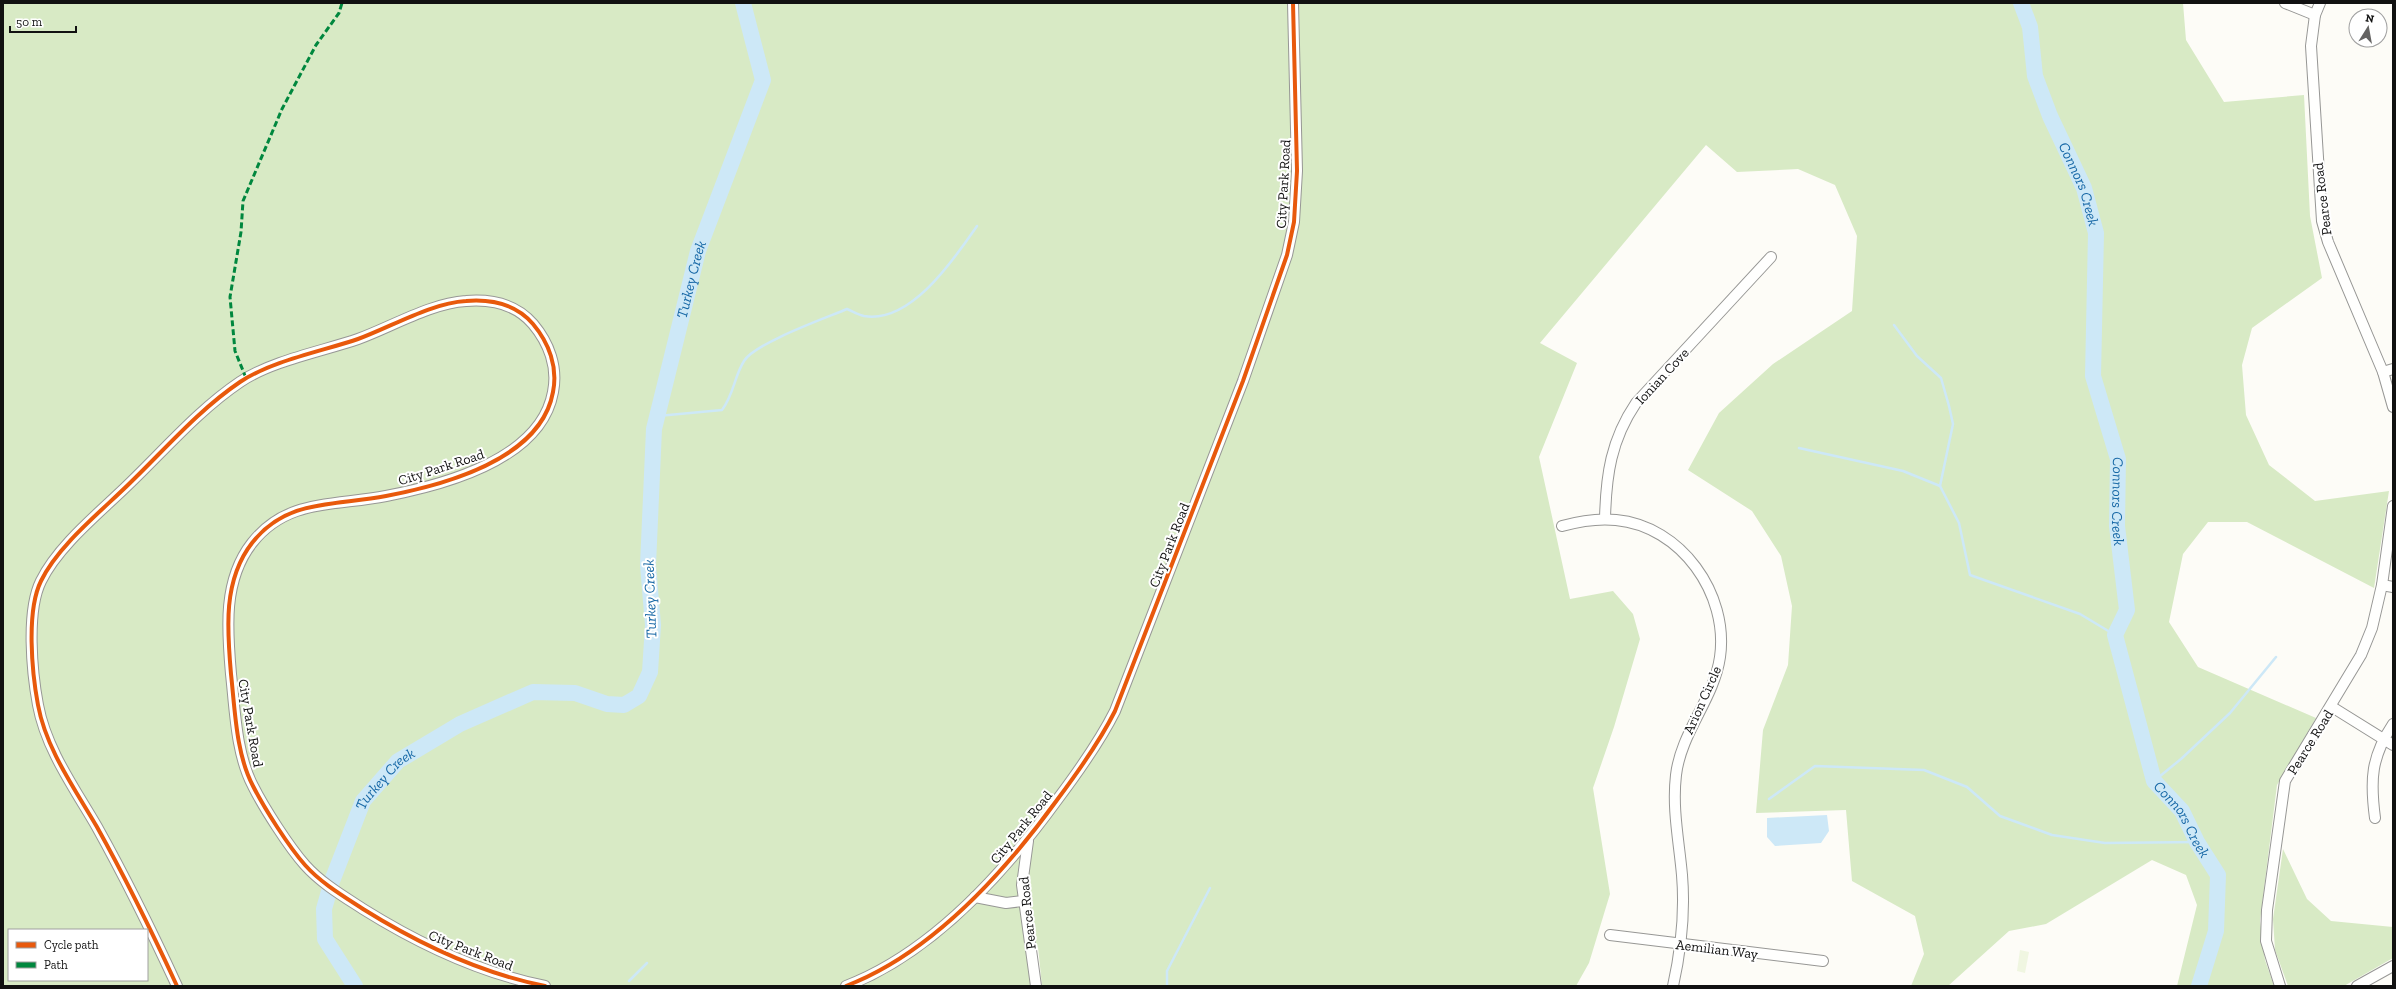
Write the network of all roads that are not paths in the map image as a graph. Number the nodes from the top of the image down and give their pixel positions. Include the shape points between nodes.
1 (1293, 3) edge
2 (2285, 3) edge
3 (2320, 3) edge
4 (2315, 15) junction
5 (1771, 258) dead end
6 (2393, 369) edge
7 (2383, 372) junction
8 (2393, 407) edge
9 (2393, 506) edge
10 (1605, 519) junction
11 (1562, 526) dead end
12 (2382, 585) junction
13 (2393, 587) edge
14 (2332, 707) junction
15 (2393, 724) edge
16 (2383, 739) junction
17 (2393, 745) edge
18 (2375, 818) dead end
19 (1028, 839) junction
20 (975, 897) junction
21 (1023, 901) junction
22 (1610, 935) dead end
23 (1679, 944) junction
24 (1823, 961) dead end
25 (2393, 966) edge
26 (178, 986) edge
27 (545, 986) edge
28 (846, 986) edge
29 (1036, 986) edge
30 (1673, 986) edge
31 (2280, 986) edge
32 (2357, 986) edge

1 - 19 street, City Park Road via 1296,182 1294,222 1284,266 1243,382 1115,712 1095,747
2 - 4 street
3 - 4 street, Pearce Road
4 - 7 street, Pearce Road via 2311,53 2322,221 2328,242
5 - 10 street, Ionian Cove via 1636,403 1622,424 1611,458 1605,491
6 - 7 street
7 - 8 street, Pearce Road
9 - 12 street, Pearce Road
10 - 11 street, Arion Circle via 1590,519
10 - 23 street, Arion Circle via 1653,531 1678,548 1690,559 1706,582 1713,595 1720,624 1718,669 1684,741 1676,774 1675,811 1683,889
12 - 13 street
12 - 14 street, Pearce Road via 2372,628 2361,655
14 - 16 street
14 - 31 street, Pearce Road via 2285,781 2266,934
15 - 16 street
16 - 17 street
16 - 18 street via 2374,766 2371,787
19 - 20 street, City Park Road
19 - 21 street, Pearce Road via 1023,871
20 - 21 street via 1006,903
20 - 28 street, City Park Road via 911,952 870,976
21 - 29 street, Pearce Road
22 - 23 street, Aemilian Way
23 - 24 street, Aemilian Way
23 - 30 street, Arion Circle
25 - 32 street
26 - 27 street, City Park Road via 151,929 70,783 43,726 37,703 32,620 33,604 42,579 63,550 90,523 209,406 246,378 449,304 485,301 510,306 532,322 547,345 555,369 553,393 546,416 531,435 497,460 470,472 419,489 380,497 313,505 276,520 254,540 241,559 234,578 229,598 230,663 238,732 251,784 305,865 324,883 379,919 448,955

